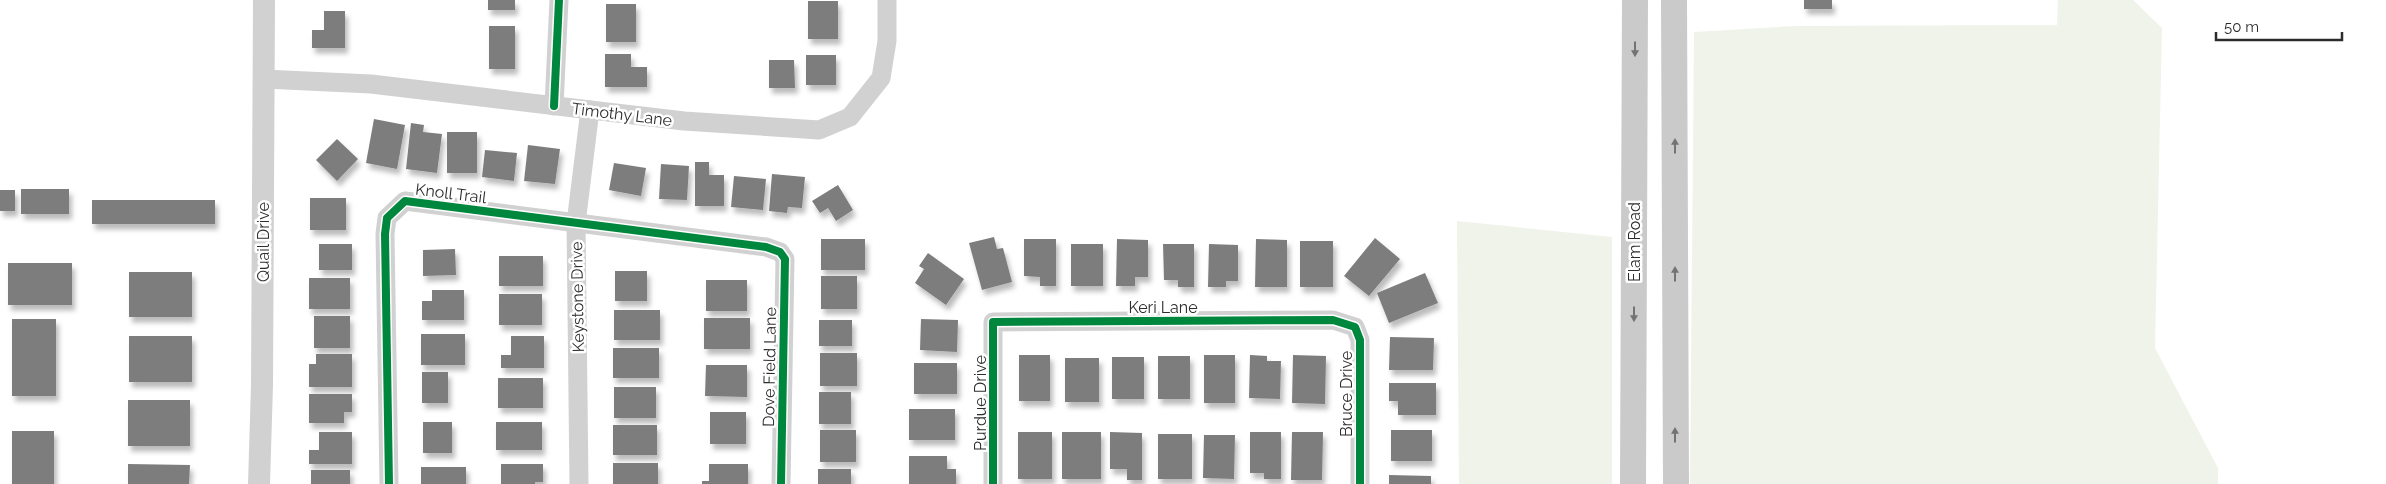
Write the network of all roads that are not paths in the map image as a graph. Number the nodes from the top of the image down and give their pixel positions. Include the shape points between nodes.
1 (264, 0) edge
2 (559, 0) edge
3 (887, 0) edge
4 (1635, 0) edge
5 (1674, 0) edge
6 (264, 80) junction
7 (554, 106) junction
8 (590, 110) junction
9 (1675, 194) junction
10 (1634, 195) junction
11 (576, 223) junction
12 (780, 252) joint
13 (1333, 320) joint
14 (994, 322) joint
15 (259, 484) edge
16 (389, 484) edge
17 (579, 484) edge
18 (781, 484) edge
19 (993, 484) edge
20 (1360, 484) edge
21 (1633, 484) edge
22 (1676, 484) edge

1 - 6 street, Quail Drive
2 - 7 street
3 - 8 street, Timothy Lane via 887,41 881,78 850,118 819,130 684,121
4 -> 10 main road, Elam Road
9 -> 5 main road
6 - 7 street, Timothy Lane via 372,84
6 - 15 street, Quail Drive
7 - 8 street, Timothy Lane
8 - 11 street, Keystone Drive
9 - 10 main road
22 -> 9 main road
10 -> 21 main road, Elam Road
11 - 12 street, Knoll Trail via 766,247
11 - 16 street, Knoll Trail via 405,201 387,218
11 - 17 street, Keystone Drive
12 - 18 street, Dove Field Lane via 785,259
13 - 14 street, Keri Lane
13 - 20 street, Bruce Drive via 1355,327 1360,340
14 - 19 street, Purdue Drive

